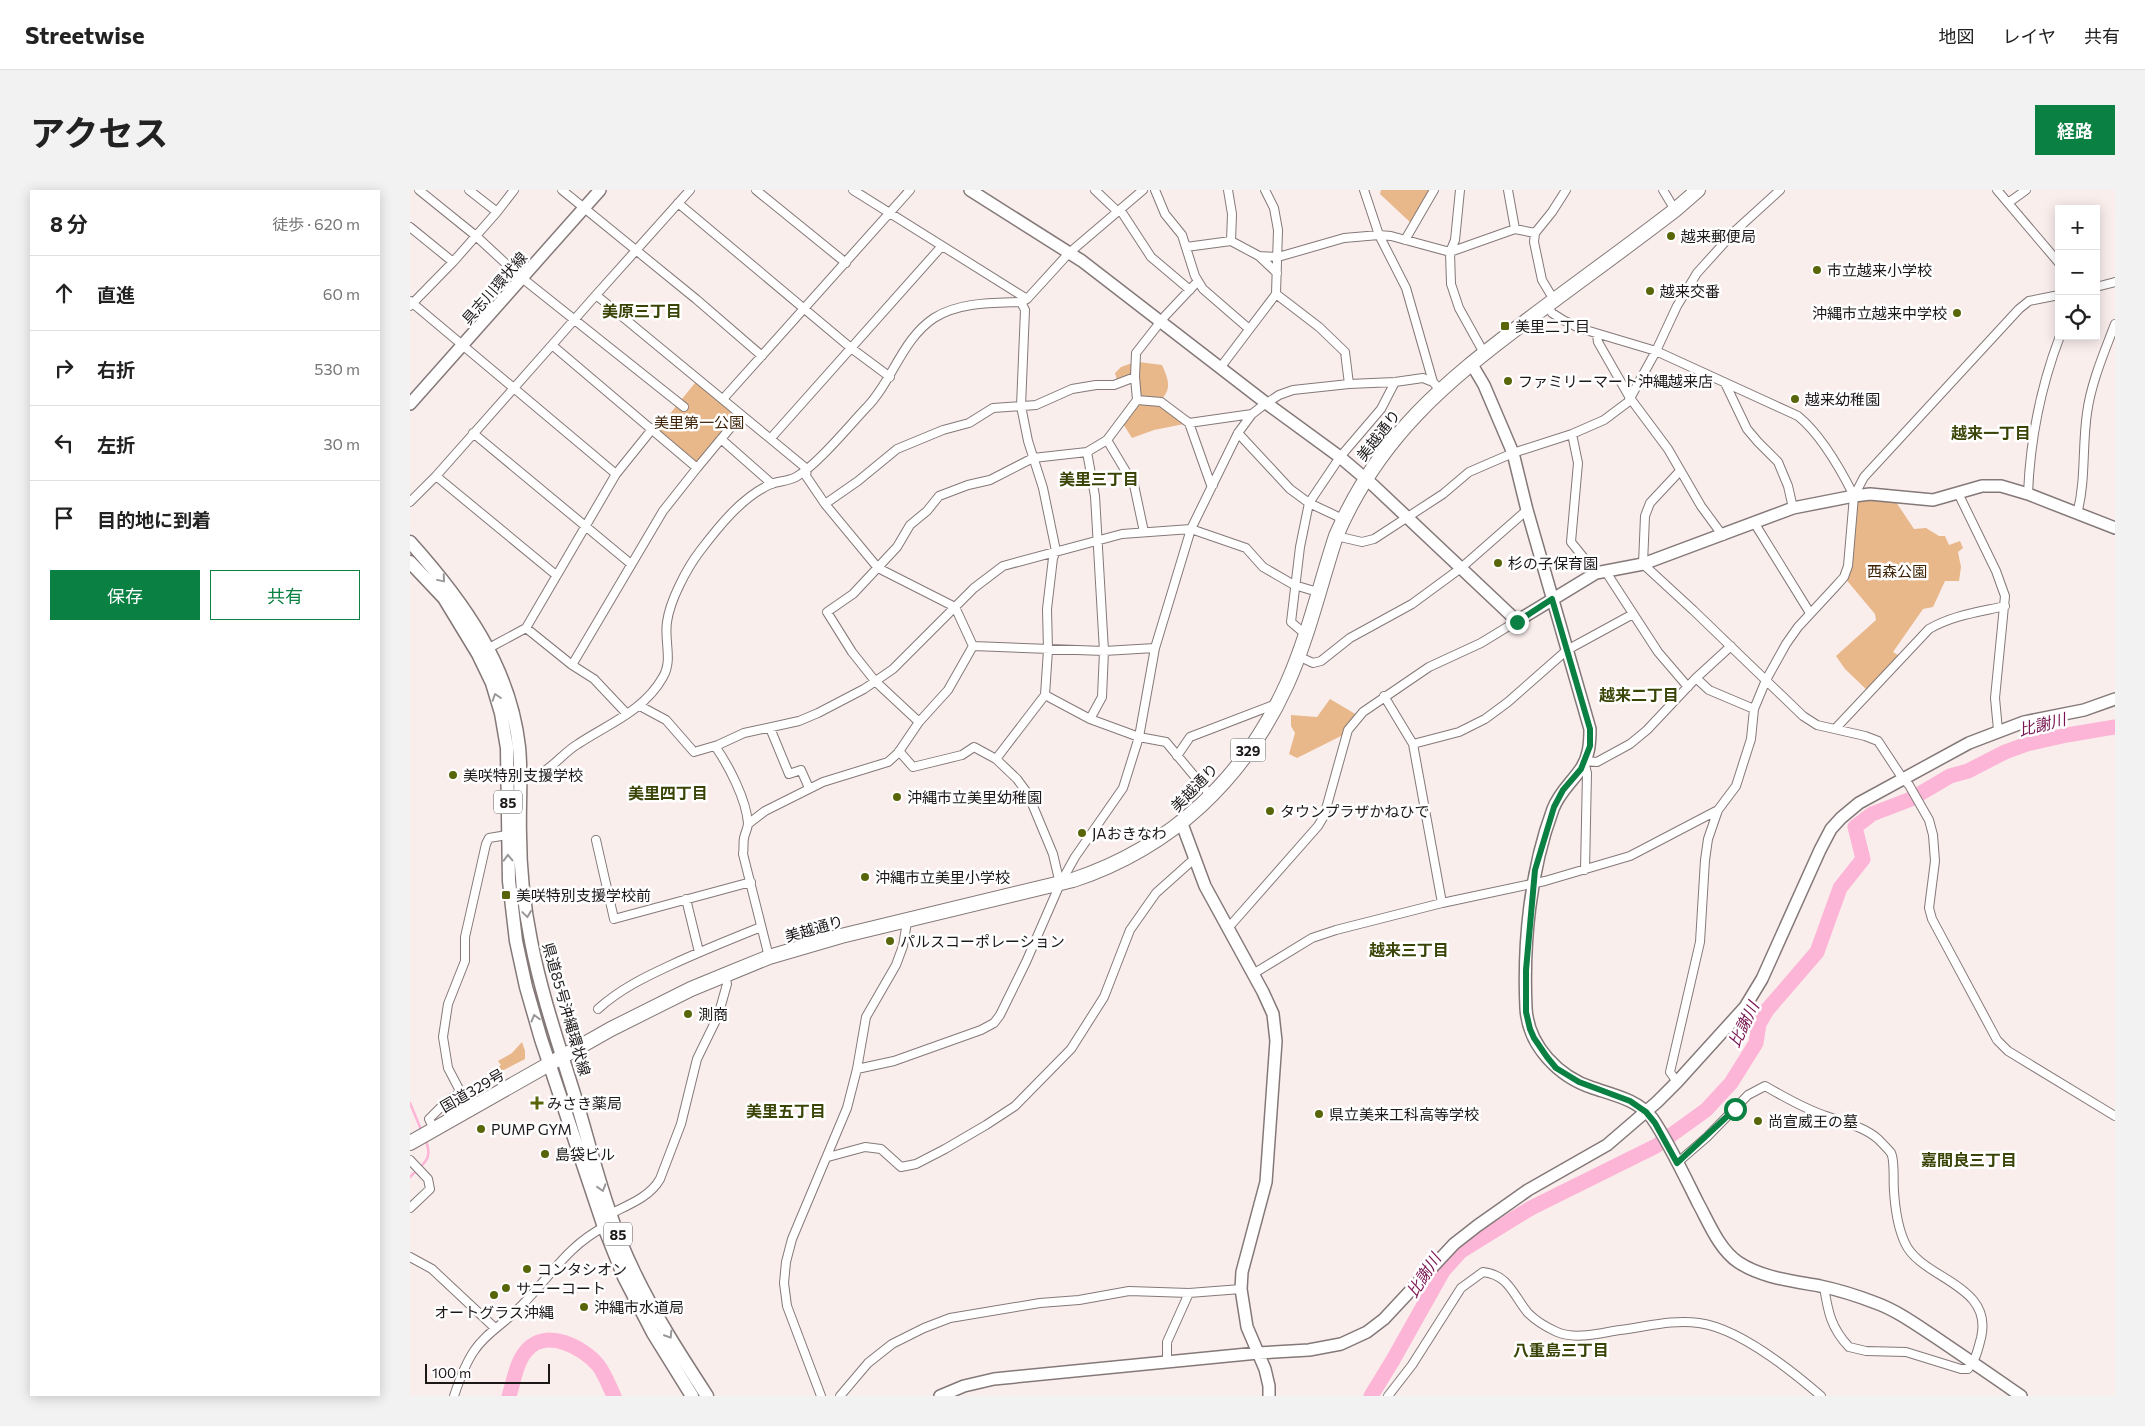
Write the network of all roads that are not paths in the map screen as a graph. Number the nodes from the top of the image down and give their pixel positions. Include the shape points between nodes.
1 (418, 190) edge
2 (469, 190) edge
3 (514, 190) edge
4 (562, 190) edge
5 (600, 190) edge
6 (690, 190) edge
7 (756, 190) edge
8 (854, 190) edge
9 (910, 190) edge
10 (970, 190) edge
11 (1095, 190) edge
12 (1143, 190) edge
13 (1155, 190) edge
14 (1228, 190) edge
15 (1265, 190) edge
16 (1364, 190) edge
17 (1434, 190) edge
18 (1460, 190) edge
19 (1508, 190) edge
20 (1566, 190) edge
21 (1663, 190) edge
22 (1698, 190) edge
23 (1780, 190) edge
24 (1996, 190) edge
25 (2026, 190) edge
26 (678, 203) junction
27 (2008, 203) junction
28 (584, 208) junction
29 (1675, 210) junction
30 (1121, 211) junction
31 (497, 212) junction
32 (890, 213) junction
33 (410, 227) edge
34 (1514, 229) junction
35 (1535, 233) junction
36 (1379, 235) junction
37 (476, 236) junction
38 (1405, 240) junction
39 (1231, 241) junction
40 (941, 247) junction
41 (1186, 247) junction
42 (636, 250) junction
43 (1450, 252) junction
44 (1069, 253) junction
45 (1259, 256) junction
46 (1278, 257) junction
47 (2055, 258) edge
48 (453, 262) junction
49 (846, 263) junction
50 (1277, 272) junction
51 (522, 278) junction
52 (1198, 281) junction
53 (2115, 282) edge
54 (2100, 286) edge
55 (1190, 290) junction
56 (1276, 294) junction
57 (596, 295) junction
58 (2055, 296) edge
59 (1024, 300) junction
60 (411, 303) edge
61 (1550, 303) junction
62 (805, 309) junction
63 (574, 320) junction
64 (1161, 321) junction
65 (2115, 324) edge
66 (1248, 328) junction
67 (1597, 334) junction
68 (2059, 340) edge
69 (463, 345) junction
70 (552, 345) junction
71 (851, 348) junction
72 (1656, 350) junction
73 (1484, 352) junction
74 (762, 356) junction
75 (1471, 364) junction
76 (1220, 368) junction
77 (890, 377) junction
78 (1135, 377) junction
79 (1395, 382) junction
80 (1725, 383) junction
81 (1349, 384) junction
82 (1436, 386) junction
83 (513, 388) junction
84 (1630, 398) junction
85 (723, 399) junction
86 (1137, 400) junction
87 (1266, 403) junction
88 (410, 404) edge
89 (1022, 406) junction
90 (684, 407) dead end
91 (1252, 414) junction
92 (740, 415) junction
93 (1189, 423) junction
94 (653, 428) junction
95 (473, 433) junction
96 (1238, 433) junction
97 (1572, 434) junction
98 (771, 438) junction
99 (721, 439) junction
100 (1107, 440) junction
101 (1087, 452) junction
102 (1513, 453) junction
103 (1033, 458) junction
104 (1340, 458) junction
105 (697, 468) junction
106 (807, 468) junction
107 (1679, 472) junction
108 (616, 474) junction
109 (436, 476) junction
110 (1365, 478) junction
111 (772, 484) junction
112 (1213, 484) junction
113 (1958, 493) junction
114 (2028, 494) junction
115 (1854, 496) junction
116 (410, 502) edge
117 (1309, 503) junction
118 (825, 504) junction
119 (1793, 508) junction
120 (1527, 510) junction
121 (2077, 514) junction
122 (1343, 519) junction
123 (1406, 519) junction
124 (1755, 524) junction
125 (584, 527) junction
126 (2115, 528) edge
127 (1191, 529) junction
128 (1144, 532) junction
129 (1336, 536) junction
130 (1723, 536) junction
131 (1097, 540) junction
132 (410, 542) edge
133 (1056, 551) junction
134 (410, 562) edge
135 (631, 564) junction
136 (1643, 564) junction
137 (878, 568) junction
138 (1461, 568) junction
139 (1601, 573) junction
140 (556, 575) junction
141 (1294, 585) junction
142 (1318, 592) junction
143 (1552, 599) junction
144 (2005, 606) junction
145 (955, 608) junction
146 (1810, 613) junction
147 (1633, 614) junction
148 (1517, 622) junction
149 (526, 628) junction
150 (1306, 634) junction
151 (973, 646) junction
152 (1731, 646) junction
153 (489, 648) junction
154 (1154, 648) junction
155 (1048, 650) junction
156 (1567, 650) junction
157 (1104, 651) junction
158 (1298, 656) junction
159 (572, 665) junction
160 (1696, 678) junction
161 (1766, 680) junction
162 (875, 681) junction
163 (1688, 688) junction
164 (1045, 695) junction
165 (1384, 696) junction
166 (2115, 699) edge
167 (1277, 704) junction
168 (640, 706) junction
169 (1754, 709) junction
170 (627, 714) junction
171 (1090, 719) junction
172 (919, 722) junction
173 (770, 728) junction
174 (1835, 729) junction
175 (1998, 730) junction
176 (1139, 737) junction
177 (1413, 744) junction
178 (715, 746) junction
179 (899, 751) junction
180 (1177, 756) junction
181 (996, 758) junction
182 (1584, 761) junction
183 (520, 775) junction
184 (1906, 782) junction
185 (810, 788) junction
186 (1211, 796) junction
187 (1718, 810) junction
188 (748, 824) junction
189 (1182, 824) junction
190 (507, 835) junction
191 (596, 840) dead end
192 (1194, 859) junction
193 (1585, 870) junction
194 (751, 882) junction
195 (1533, 882) junction
196 (1060, 884) junction
197 (686, 900) junction
198 (1442, 903) junction
199 (907, 922) junction
200 (761, 927) junction
201 (1229, 927) junction
202 (699, 952) junction
203 (769, 957) junction
204 (1253, 974) junction
205 (725, 975) junction
206 (598, 1009) dead end
207 (563, 1057) junction
208 (550, 1064) junction
209 (857, 1069) junction
210 (1677, 1082) junction
211 (461, 1092) junction
212 (470, 1110) junction
213 (1646, 1112) junction
214 (2115, 1116) edge
215 (431, 1127) junction
216 (412, 1141) edge
217 (828, 1157) junction
218 (411, 1162) edge
219 (1677, 1163) junction
220 (410, 1208) edge
221 (610, 1214) junction
222 (604, 1227) junction
223 (410, 1257) edge
224 (1824, 1287) junction
225 (1241, 1288) junction
226 (1189, 1293) junction
227 (495, 1328) junction
228 (1258, 1353) junction
229 (1167, 1362) junction
230 (1973, 1363) junction
231 (454, 1396) edge
232 (692, 1396) edge
233 (707, 1396) edge
234 (821, 1396) edge
235 (840, 1396) edge
236 (940, 1396) edge
237 (1269, 1396) edge
238 (1388, 1396) edge
239 (1821, 1396) edge
240 (2021, 1396) edge

1 - 37 street
2 - 31 street
3 - 31 street
4 - 28 street
5 - 28 street, 具志川環状線
6 - 26 street
7 - 49 street
8 - 32 street
9 - 32 street
10 - 44 street
11 - 30 street
12 - 30 street
13 - 41 street via 1165,214 1182,235
14 - 39 street via 1232,214
15 - 46 street via 1274,208
16 - 36 street
17 - 38 street
18 - 43 street via 1455,240
19 - 34 street
20 - 35 street
21 - 29 street
22 - 29 highway, 美越通り / 329
23 - 72 street via 1735,230 1697,273
24 - 27 street
25 - 27 street
26 - 42 street
26 - 62 street
27 - 47 street
28 - 42 street
28 - 51 street, 具志川環状線
29 - 61 highway, 美越通り / 329
30 - 44 street
30 - 55 street via 1152,257
31 - 37 street
32 - 40 street
32 - 49 street
33 - 48 street
34 - 35 street
34 - 43 street
35 - 61 street via 1542,280
36 - 38 street
36 - 46 street via 1344,238
36 - 82 street via 1406,288
37 - 48 street
37 - 51 street
38 - 43 street
39 - 41 street
39 - 45 street
40 - 59 street
40 - 71 street
41 - 52 street
42 - 57 street
42 - 74 street
43 - 73 street via 1451,284 1459,308
44 - 59 street
44 - 64 street
45 - 46 street
45 - 50 street
46 - 50 street
48 - 60 street
49 - 62 street
50 - 56 street
51 - 63 street
51 - 69 street, 具志川環状線
52 - 55 street
52 - 66 street
53 - 54 street
55 - 64 street
56 - 66 street
56 - 81 street via 1345,352
57 - 63 street
57 - 85 street
58 - 115 street via 2029,301 2019,309 1864,477
59 - 77 street via 945,312 932,319 916,334
59 - 89 street
60 - 69 street
61 - 67 street via 1552,313
61 - 73 highway, 美越通り / 329
62 - 71 street
62 - 74 street
63 - 70 street
63 - 90 street
64 - 76 street
64 - 78 street via 1136,353
65 - 121 street via 2092,387 2087,414 2082,496
66 - 76 street
67 - 72 street
67 - 84 street via 1598,342
68 - 114 street via 2045,381
69 - 83 street
69 - 88 street, 具志川環状線
70 - 83 street
70 - 94 street
71 - 77 street
71 - 98 street
72 - 80 street
72 - 84 street
73 - 75 highway, 美越通り / 329
74 - 85 street
75 - 82 highway, 美越通り / 329
75 - 102 street via 1484,385
76 - 87 street
77 - 106 street via 872,403
78 - 86 street
78 - 89 street via 1114,385 1072,389 1036,405
79 - 81 street
79 - 82 street via 1423,378
79 - 104 street via 1381,409
80 - 115 street via 1798,416 1842,471
80 - 119 street via 1748,429 1778,462
81 - 87 street via 1293,390
82 - 110 highway, 美越通り / 329
83 - 95 street
83 - 108 street
84 - 97 street via 1604,420
84 - 107 street via 1668,449
85 - 92 street
86 - 93 street via 1162,402
86 - 100 street
87 - 91 street
87 - 104 street
89 - 103 street
89 - 118 street via 993,408 969,423 897,449
91 - 93 street
91 - 96 street
92 - 98 street
92 - 99 street
93 - 112 street via 1204,468
94 - 105 street
94 - 108 street
95 - 109 street
95 - 125 street
96 - 112 street
96 - 117 street via 1290,490
97 - 102 street
97 - 139 street via 1578,463 1572,542
98 - 106 street
99 - 105 street
99 - 111 street
100 - 101 street
100 - 128 street via 1134,486
101 - 103 street
101 - 131 street via 1095,496
102 - 120 street
102 - 123 street via 1469,472
103 - 133 street via 1043,488
103 - 137 street via 990,480 940,496 910,525 897,547
104 - 110 street
104 - 117 street
105 - 135 street via 663,510
106 - 111 street via 795,478
106 - 118 street via 806,476
107 - 130 street
107 - 136 street via 1650,503 1645,516
108 - 125 street
109 - 116 street
109 - 140 street
110 - 122 highway, 美越通り / 329
110 - 123 street
111 - 168 street via 753,494 726,519 689,568 670,607 668,662 663,677
112 - 127 street
113 - 114 street via 1982,486 2001,486
113 - 115 street via 1933,500 1870,494
113 - 144 street via 1996,572 2005,596
114 - 121 street
115 - 119 street
115 - 146 street via 1848,566 1844,577
117 - 122 street
117 - 141 street
118 - 137 street
119 - 124 street
120 - 138 street
120 - 143 street
121 - 126 street
122 - 129 highway, 美越通り / 329
123 - 129 street via 1374,539 1362,542
123 - 138 street
124 - 130 street
124 - 146 street
125 - 135 street
125 - 140 street
127 - 128 street
127 - 141 street via 1246,548 1263,567
127 - 154 street
128 - 131 street
129 - 142 highway, 美越通り / 329
130 - 136 street
131 - 133 street
131 - 157 street
132 -> 153 main road, 県道85号沖縄環状線 / 85 via 453,592
133 - 145 street via 1003,566 974,588
133 - 155 street via 1046,609
190 -> 134 main road, 県道85号沖縄環状線 / 85 via 507,748 502,713 492,683 444,598
135 - 159 street
136 - 139 street
136 - 152 street
137 - 145 street
137 - 162 street via 853,594 827,612
138 - 148 street
138 - 158 street via 1412,604 1350,638 1321,661 1314,663
139 - 143 street
139 - 147 street
140 - 149 street
141 - 142 street
141 - 150 street via 1291,622
142 - 150 highway, 美越通り / 329
143 - 148 street
143 - 156 street
144 - 174 street via 1961,615 1929,629
144 - 175 street via 1994,698
145 - 151 street
145 - 162 street via 893,669
146 - 161 street via 1786,644
147 - 156 street
147 - 163 street via 1658,652
148 - 165 street via 1481,643 1429,666
149 - 153 street
149 - 159 street
150 - 158 highway, 美越通り / 329
151 - 155 street
151 - 172 street via 948,690
152 - 160 street
152 - 161 street
153 - 183 main road, 県道85号沖縄環状線 / 85 via 513,711
154 - 157 street
154 - 176 street
155 - 157 street
155 - 164 street
156 - 177 street via 1485,719 1459,732
156 - 182 street via 1590,729 1590,746
157 - 171 street via 1102,697
158 - 167 highway, 美越通り / 329
159 - 170 street via 594,679
160 - 163 street
160 - 169 street via 1710,690
161 - 169 street
161 - 174 street via 1803,716 1817,725
162 - 172 street
162 - 173 street via 818,713
163 - 182 street via 1630,744 1597,762
164 - 171 street
164 - 181 street
165 - 177 street
165 - 201 street via 1362,712 1348,730 1324,816 1318,826
166 - 175 street via 2084,710
167 - 180 street via 1190,737
167 - 186 highway, 美越通り / 329 via 1239,763
168 - 170 street
168 - 178 street via 666,720 694,752
169 - 187 street via 1751,739 1736,786
170 - 183 street via 566,751 538,775
171 - 176 street
172 - 179 street
173 - 178 street via 744,733
173 - 185 street via 789,774 800,770
174 - 184 street via 1878,741
175 - 184 street via 1969,742
176 - 180 street via 1166,742
176 - 196 street via 1120,795 1075,857
177 - 198 street
178 - 188 street via 727,763 743,798
179 - 181 street via 913,767 962,755 974,747
179 - 185 street via 888,762
180 - 186 street
181 - 196 street via 1028,794 1053,854
182 - 193 street via 1587,773
182 - 195 street via 1554,807
183 -> 207 main road, 県道85号沖縄環状線 / 85 via 522,882 530,939
184 - 210 street via 1860,802 1831,829 1762,979 1745,1007
184 - 214 street via 1929,820 1935,849 1929,908 1932,919 1997,1040 2008,1051
185 - 188 street
186 - 189 highway, 美越通り / 329
187 - 193 street via 1644,850
187 - 210 street via 1705,860 1700,942 1670,1072
188 - 194 street via 744,854
189 - 192 street
189 - 196 highway, 美越通り / 329 via 1118,862
208 -> 190 main road, 県道85号沖縄環状線 / 85 via 526,987 516,941
190 - 211 street via 489,838 486,844 465,936 465,961 448,1004 443,1037 445,1057
191 - 197 street via 614,919
192 - 201 street
192 - 217 street via 1156,893 1130,930 1104,997 1071,1049 1015,1106 916,1164 901,1167 881,1149 865,1148
193 - 195 street
194 - 197 street
194 - 200 street
195 - 198 street
195 - 213 street via 1526,970 1526,1012 1530,1029 1556,1068 1579,1082 1630,1101
196 - 199 highway, 美越通り / 329
196 - 209 street via 1005,1006 994,1023 894,1061
197 - 202 street
198 - 204 street via 1312,938
199 - 203 highway, 美越通り / 329
199 - 209 street via 896,965 866,1017
200 - 202 street
200 - 203 street
201 - 204 street
202 - 206 street via 613,995
203 - 205 highway, 美越通り / 329
204 - 225 street via 1272,1014 1276,1041 1266,1182 1242,1272
205 - 207 highway, 美越通り / 329 via 611,1029
205 - 221 street via 728,984 718,1016 698,1059 681,1124 660,1179 641,1198
207 - 208 highway, 美越通り / 329
207 -> 221 main road, 県道85号沖縄環状線 / 85
208 - 212 highway, 国道329号 / 329
208 - 222 main road, 県道85号沖縄環状線 / 85
209 - 217 street via 848,1108
210 - 213 street
211 - 212 street
211 - 215 street via 429,1119
212 - 215 highway, 国道329号 / 329
213 - 219 street
213 - 228 street via 1607,1145 1528,1190 1454,1244 1384,1319 1367,1332 1341,1344 1309,1350
215 - 216 highway, 国道329号 / 329
217 - 234 street via 788,1250 784,1283 787,1306
218 - 220 street via 428,1179 430,1189
219 - 224 street via 1711,1228 1733,1259 1762,1274
219 - 230 street via 1748,1095 1765,1086 1877,1138 1892,1154 1894,1192 1908,1248 1918,1260 1954,1282 1974,1302 1981,1315 1982,1331
221 -> 233 main road, 県道85号沖縄環状線 / 85 via 658,1318
222 - 227 street via 575,1246 526,1301
222 - 232 main road, 県道85号沖縄環状線 / 85 via 624,1277
223 - 227 street via 432,1269
224 - 230 street via 1887,1307
224 - 230 street via 1832,1323 1849,1347 1906,1352 1961,1369 1968,1369
225 - 226 street
225 - 228 street via 1247,1327
226 - 229 street via 1168,1342
226 - 235 street via 1129,1291 950,1318 892,1344 868,1363
227 - 231 street via 475,1350
228 - 229 street
228 - 237 street via 1265,1369
229 - 236 street via 994,1379
230 - 240 street
238 - 239 street via 1412,1366 1461,1288 1483,1272 1498,1275 1529,1314 1556,1332 1590,1336 1669,1322 1709,1325 1725,1330 1771,1357

